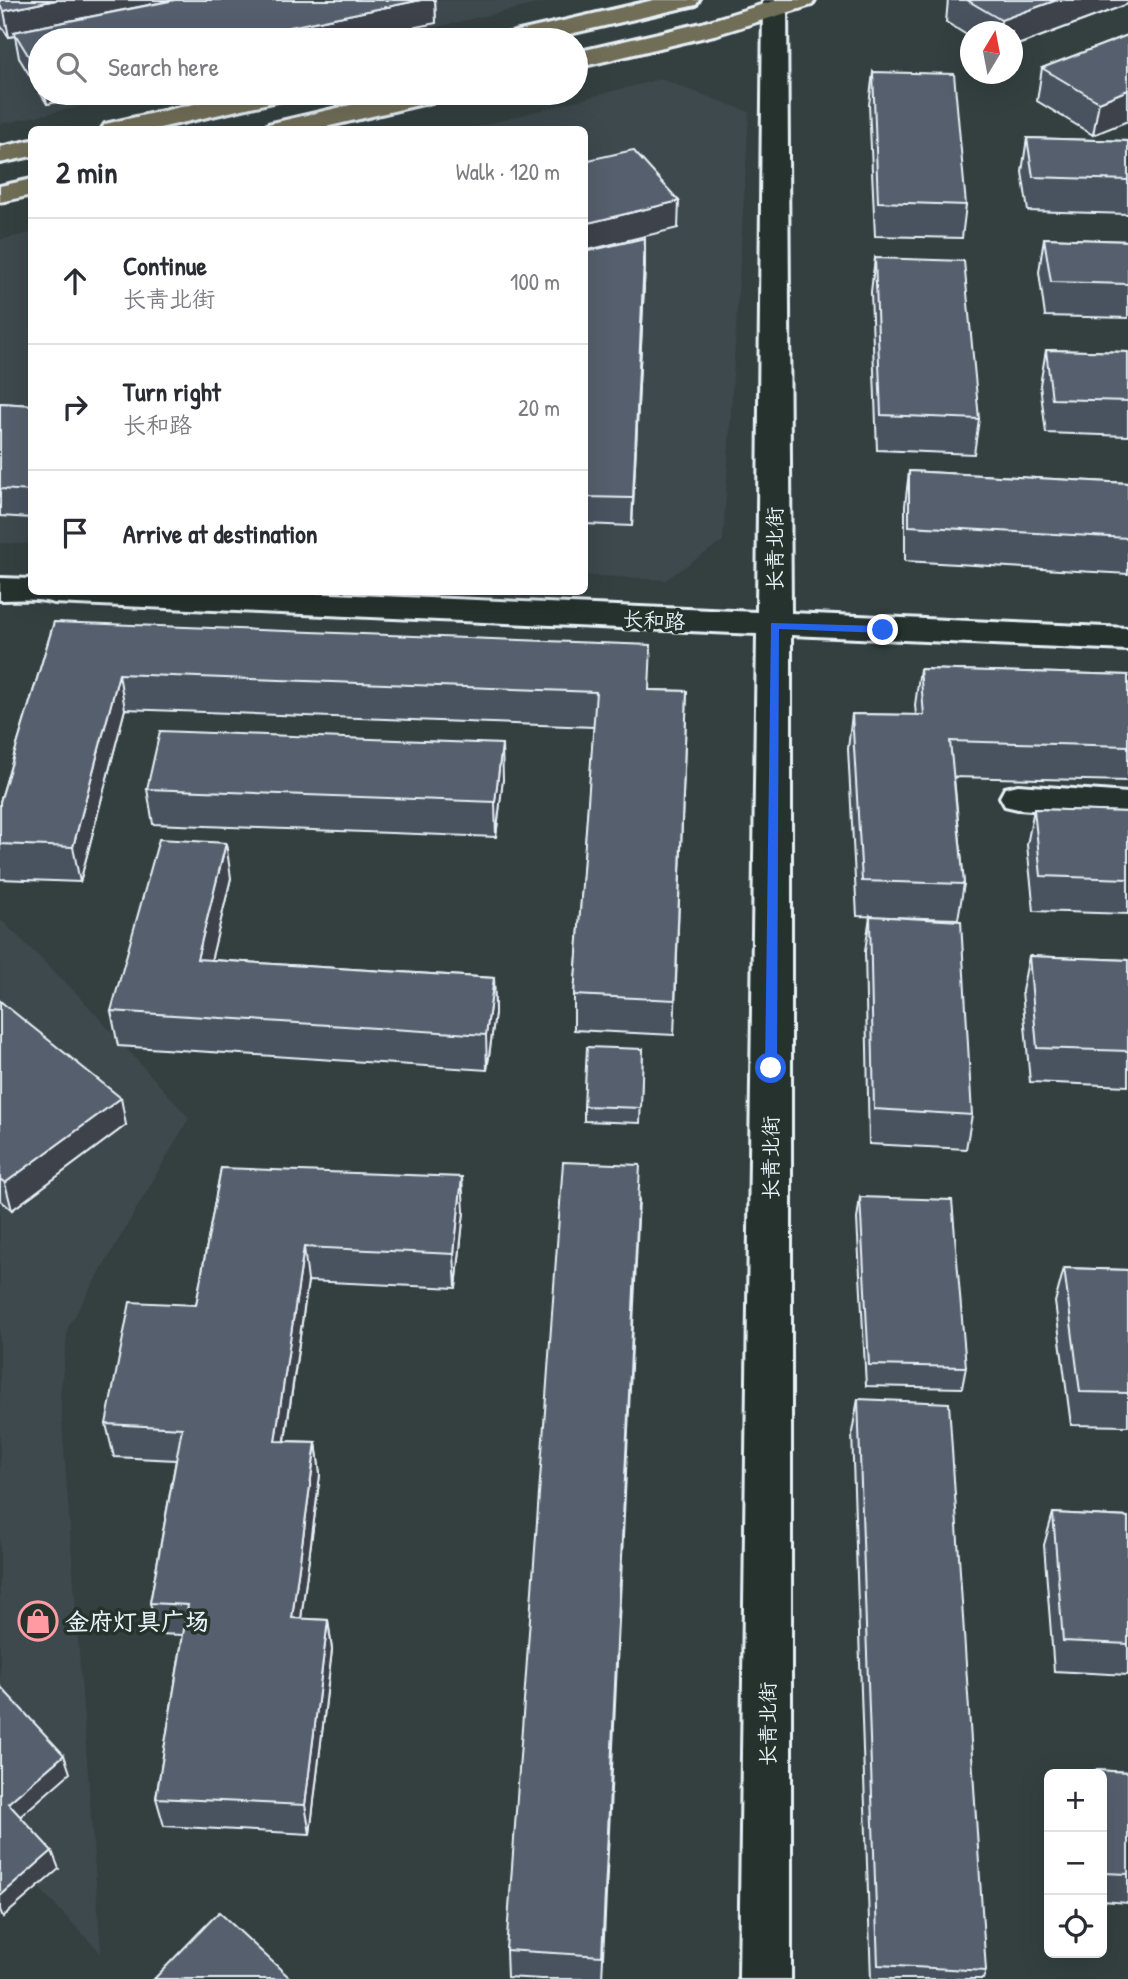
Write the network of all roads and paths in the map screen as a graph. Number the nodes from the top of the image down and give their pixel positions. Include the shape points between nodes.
1 (687, 0) edge
2 (784, 3) edge
3 (564, 28) edge
4 (588, 57) edge
5 (224, 105) edge
6 (384, 105) edge
7 (132, 126) edge
8 (294, 126) edge
9 (28, 149) edge
10 (0, 155) edge
11 (28, 188) edge
12 (0, 194) edge
13 (0, 589) edge
14 (28, 590) edge
15 (119, 595) edge
16 (774, 625) junction
17 (1128, 639) edge
18 (1018, 797) dead end
19 (1128, 805) edge
20 (765, 1979) edge

1 - 3 main road
2 - 4 main road via 709,29
2 - 16 street, 长青北街
5 - 7 main road
6 - 8 main road
9 - 10 main road
11 - 12 main road
13 - 14 street
15 - 16 street, 长和路
16 - 17 street, 长和路
16 - 20 street, 长青北街
18 - 19 street

